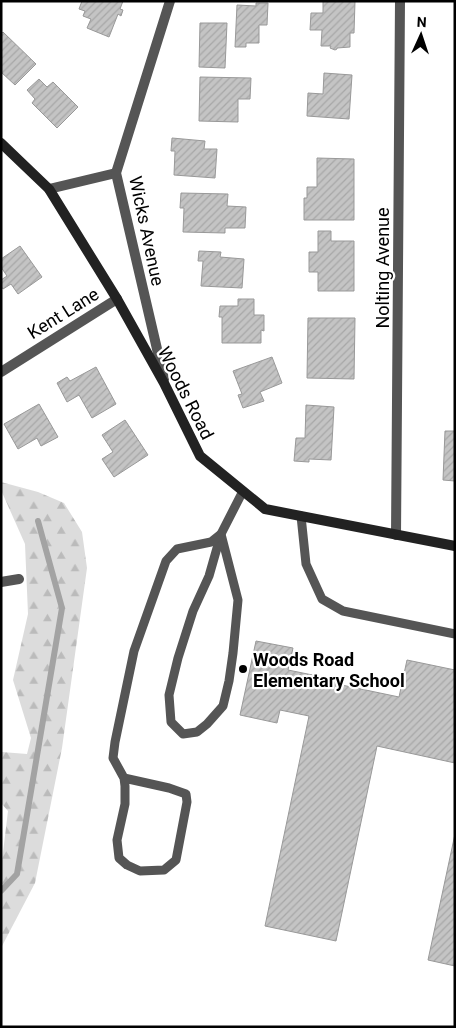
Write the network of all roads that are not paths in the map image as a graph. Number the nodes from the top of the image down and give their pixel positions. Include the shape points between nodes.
1 (170, 1) edge
2 (400, 1) edge
3 (1, 143) edge
4 (116, 173) junction
5 (50, 189) junction
6 (117, 299) junction
7 (1, 372) edge
8 (164, 383) junction
9 (243, 491) junction
10 (301, 516) junction
11 (221, 534) junction
12 (396, 535) junction
13 (455, 546) edge
14 (19, 579) dead end
15 (1, 582) edge
16 (455, 634) edge
17 (124, 778) junction

1 - 4 street, Wicks Avenue
2 - 12 street, Nolting Avenue
3 - 5 street, Woods Road
4 - 5 street
4 - 8 street, Wicks Avenue
5 - 6 street, Woods Road
6 - 7 street, Kent Lane
6 - 8 street, Woods Road
8 - 9 street, Woods Road via 200,456
9 - 10 street, Woods Road via 265,509
9 - 11 lane
10 - 12 street, Woods Road
10 - 16 lane via 306,564 322,599 343,611
11 - 11 lane via 209,576 193,611 169,695 171,722 183,734 198,732 223,706 229,681 238,600
11 - 17 lane via 211,542 178,549 166,561 134,651 115,742 113,758
12 - 13 street, Woods Road
14 - 15 street
17 - 17 lane via 125,804 117,840 119,858 140,871 164,870 176,860 186,794

